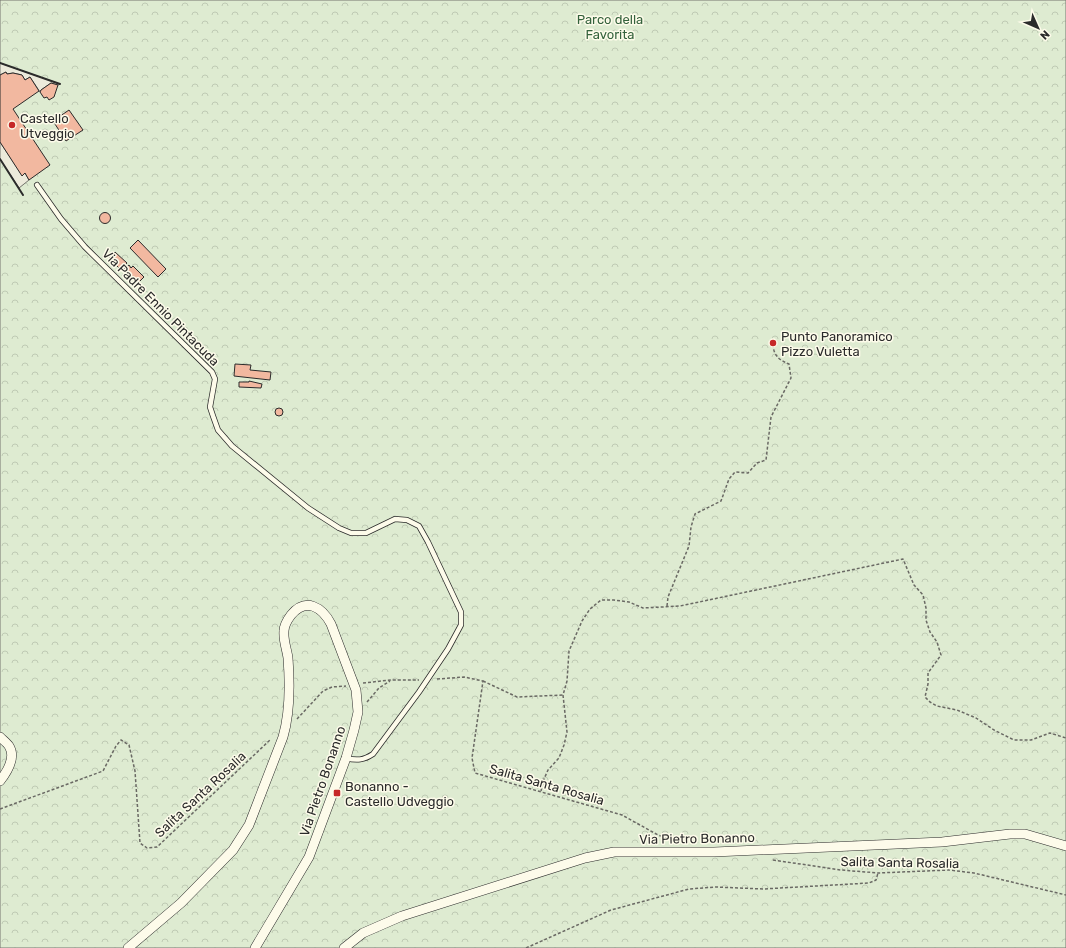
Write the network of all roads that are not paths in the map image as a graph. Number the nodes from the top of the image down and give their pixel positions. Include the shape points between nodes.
1 (37, 185) dead end
2 (0, 737) edge
3 (346, 758) junction
4 (0, 781) edge
5 (1066, 846) edge
6 (128, 948) edge
7 (255, 948) edge
8 (344, 948) edge

1 - 3 lane, Via Padre Ennio Pintacuda via 85,247 212,372 215,380 210,407 212,416 218,430 232,446 308,508 339,528 351,533 366,533 395,519 407,520 419,526 428,542 461,612 460,625 448,649 373,754 366,759
2 - 4 street via 13,753 10,766
3 - 6 street, Via Pietro Bonanno via 358,712 356,690 327,616 311,605 303,606 296,609 288,618 284,631 288,660 287,724 249,825 233,850 217,867 181,903
3 - 7 street, Via Pietro Bonanno via 310,857
5 - 8 street, Via Pietro Bonanno via 1025,834 1010,834 942,842 857,846 706,852 614,852 585,858 402,916 363,933

